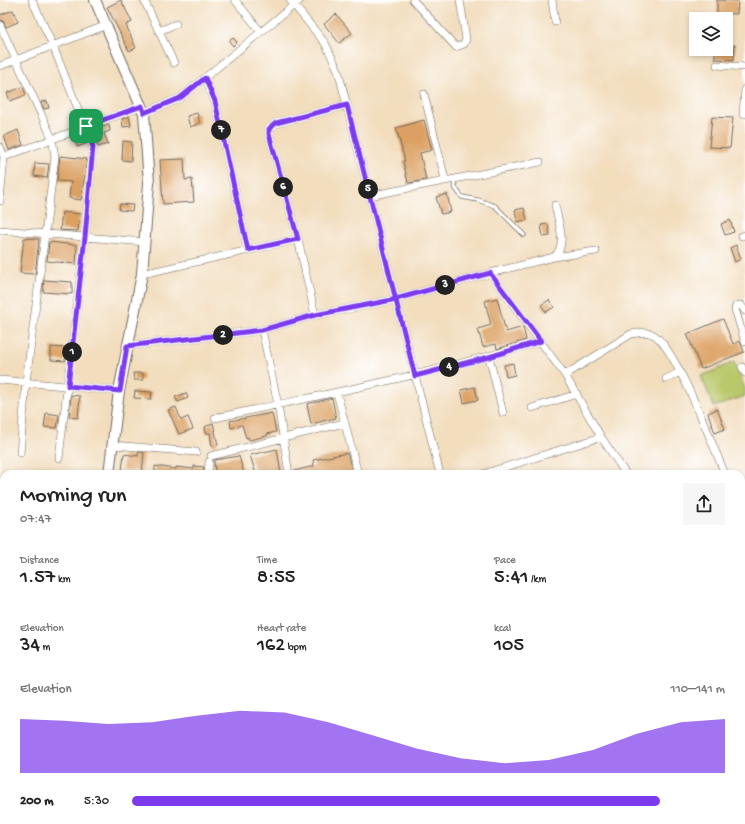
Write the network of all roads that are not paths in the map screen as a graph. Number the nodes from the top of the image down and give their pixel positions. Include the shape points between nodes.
1 (32, 0) edge
2 (95, 0) edge
3 (144, 0) edge
4 (235, 0) edge
5 (413, 0) edge
6 (460, 0) edge
7 (552, 0) edge
8 (295, 2) edge
9 (555, 22) dead end
10 (176, 24) dead end
11 (0, 25) edge
12 (107, 25) junction
13 (159, 31) junction
14 (261, 32) junction
15 (53, 46) junction
16 (16, 60) junction
17 (174, 63) dead end
18 (717, 65) dead end
19 (0, 66) edge
20 (745, 68) edge
21 (205, 78) junction
22 (745, 89) edge
23 (424, 94) dead end
24 (347, 105) junction
25 (143, 110) junction
26 (745, 114) edge
27 (86, 126) junction
28 (52, 138) junction
29 (0, 147) edge
30 (4, 158) junction
31 (540, 162) dead end
32 (449, 179) junction
33 (370, 196) junction
34 (0, 201) edge
35 (555, 205) dead end
36 (0, 230) edge
37 (44, 234) junction
38 (524, 235) dead end
39 (85, 237) junction
40 (298, 239) junction
41 (144, 242) junction
42 (248, 250) junction
43 (596, 251) dead end
44 (554, 258) junction
45 (490, 273) junction
46 (142, 274) junction
47 (396, 299) junction
48 (745, 311) edge
49 (315, 315) junction
50 (262, 330) junction
51 (541, 341) junction
52 (745, 342) edge
53 (127, 346) junction
54 (489, 357) junction
55 (680, 372) junction
56 (565, 375) junction
57 (415, 376) junction
58 (0, 380) edge
59 (666, 380) dead end
60 (26, 382) junction
61 (68, 386) junction
62 (120, 391) junction
63 (337, 393) junction
64 (577, 394) junction
65 (278, 405) junction
66 (532, 408) dead end
67 (503, 413) dead end
68 (215, 418) dead end
69 (344, 423) junction
70 (601, 437) junction
71 (284, 439) junction
72 (113, 445) junction
73 (196, 452) dead end
74 (20, 453) dead end
75 (59, 458) dead end
76 (110, 470) edge
77 (209, 470) edge
78 (288, 470) edge
79 (357, 470) edge
80 (439, 470) edge
81 (496, 470) edge
82 (623, 470) edge
83 (723, 470) edge

1 - 15 street
2 - 12 street
3 - 13 street
4 - 14 street
5 - 6 street via 456,47 464,44 466,39
7 - 9 street
8 - 14 street
8 - 24 street via 324,43 338,70
10 - 13 street
11 - 16 street
12 - 15 street
12 - 25 street
13 - 17 street
14 - 21 street
15 - 16 street
15 - 27 street
16 - 19 street
16 - 28 street
18 - 20 street
21 - 25 street via 180,98
21 - 42 street via 215,101
22 - 26 street
23 - 32 street
24 - 33 street
24 - 40 street via 276,123 269,129
25 - 27 street
25 - 41 street via 149,183
27 - 28 street
27 - 39 street via 93,147
28 - 30 street
28 - 37 street via 55,157
29 - 30 street
30 - 34 street
31 - 32 street
32 - 33 street
32 - 38 lane via 462,197 495,206
33 - 47 street
35 - 44 street via 562,243 560,253
36 - 37 street
37 - 39 street
37 - 60 street
39 - 41 street
39 - 61 street
40 - 42 street
40 - 49 street
41 - 46 street
42 - 46 street
43 - 44 street
44 - 45 street
45 - 47 street
45 - 51 street
46 - 53 street
47 - 49 street
47 - 57 street
48 - 52 street via 742,305 736,306
49 - 50 street
50 - 53 street
50 - 65 street
51 - 54 street
51 - 56 street
53 - 62 street
54 - 57 street
54 - 67 street
55 - 56 street via 673,357 660,340 653,334 643,332 631,334
55 - 59 street
55 - 83 street
56 - 64 street
57 - 63 street
57 - 80 street
58 - 60 street
60 - 61 street
60 - 74 street
61 - 62 street
61 - 75 street
62 - 72 street
63 - 65 street
63 - 69 street
64 - 66 street
64 - 70 street
65 - 68 street
65 - 71 street
69 - 71 street
69 - 79 street
70 - 81 street
70 - 82 street
71 - 77 street via 210,459
71 - 78 street
72 - 73 street
72 - 76 street

